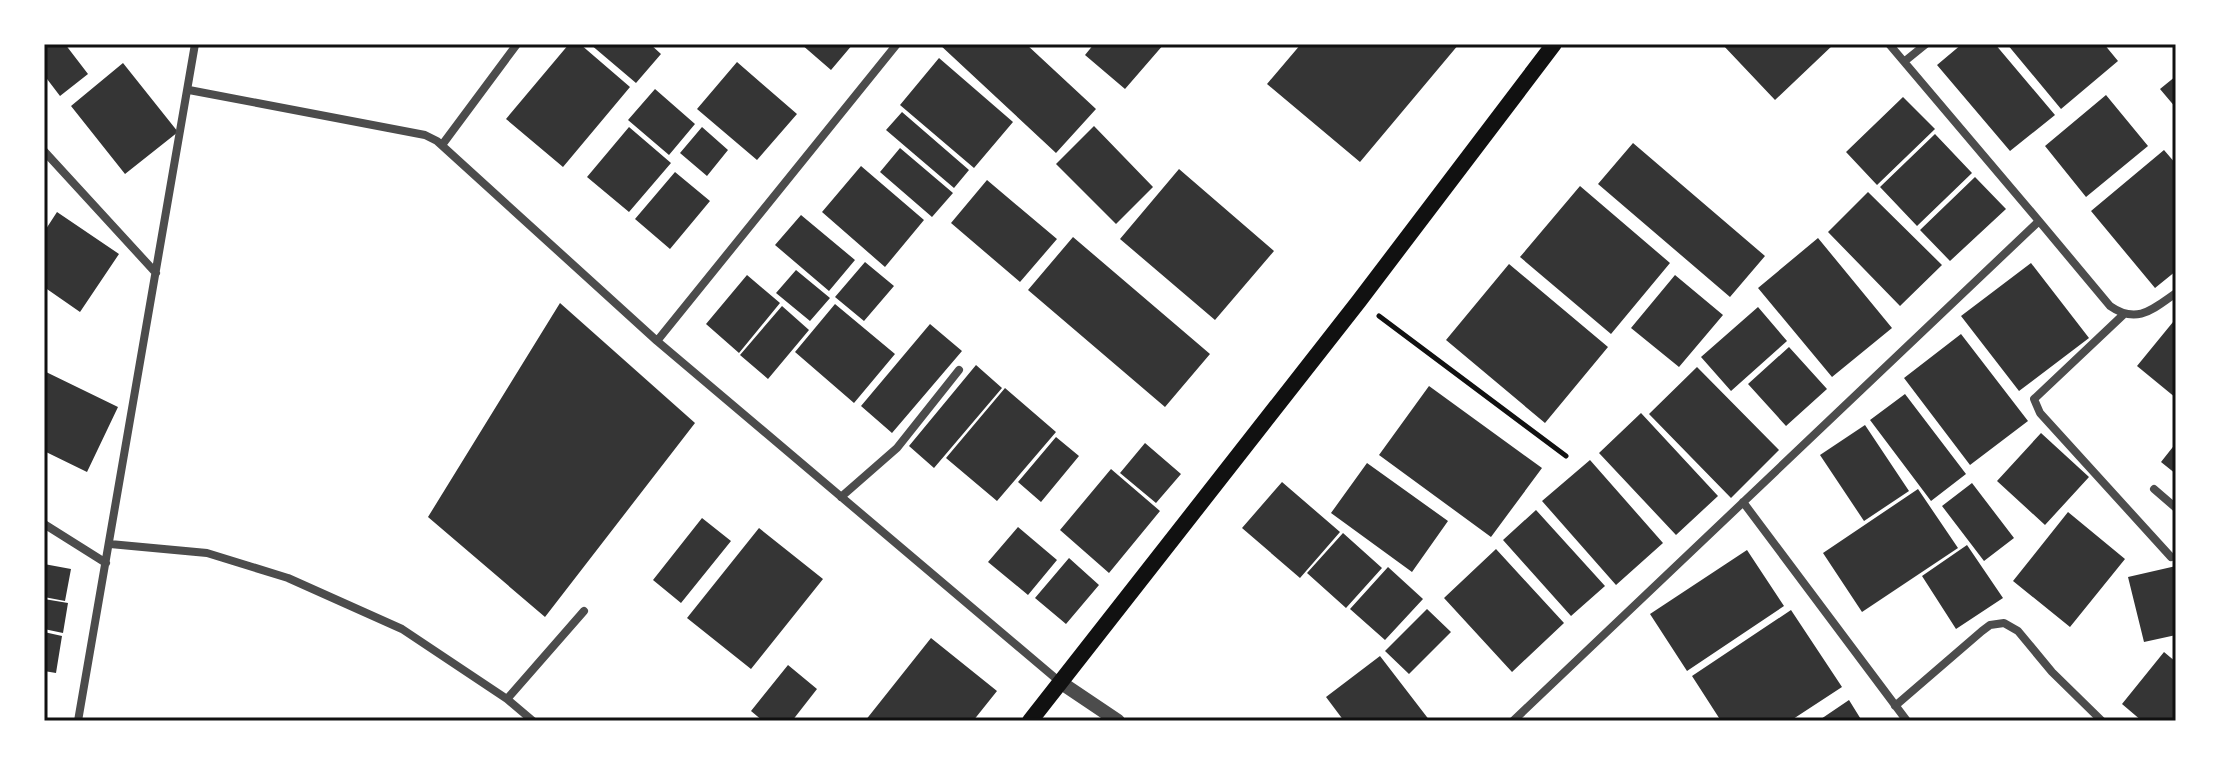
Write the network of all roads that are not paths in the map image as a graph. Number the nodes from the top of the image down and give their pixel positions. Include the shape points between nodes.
1 (195, 44) edge
2 (517, 44) edge
3 (897, 44) edge
4 (1554, 44) edge
5 (1889, 44) edge
6 (1926, 44) edge
7 (1905, 61) junction
8 (189, 90) junction
9 (442, 145) junction
10 (44, 151) edge
11 (2039, 221) junction
12 (156, 273) junction
13 (2176, 293) edge
14 (2123, 315) junction
15 (657, 341) junction
16 (959, 370) dead end
17 (2154, 489) dead end
18 (841, 497) junction
19 (1743, 502) junction
20 (2176, 508) edge
21 (44, 524) edge
22 (110, 544) junction
23 (2171, 557) dead end
24 (106, 563) junction
25 (584, 611) dead end
26 (1060, 682) junction
27 (507, 699) junction
28 (1895, 706) junction
29 (78, 721) edge
30 (533, 721) edge
31 (1030, 721) edge
32 (1118, 721) edge
33 (1513, 721) edge
34 (1907, 721) edge
35 (2102, 721) edge

1 - 8 street
2 - 9 street
3 - 15 street
4 - 26 main road
5 - 7 street
6 - 7 street
7 - 11 street
8 - 9 street via 425,135
8 - 12 street
9 - 15 street
10 - 12 street
11 - 14 street
11 - 19 street
12 - 22 street
13 - 14 street via 2145,314
14 - 23 street via 2034,399 2040,413
15 - 18 street
16 - 18 street via 897,448
17 - 20 street
18 - 26 street
19 - 28 street
19 - 33 street
21 - 24 street
22 - 24 street
22 - 27 street via 207,553 288,578 402,629
24 - 29 street
25 - 27 street
26 - 31 main road
26 - 32 street
27 - 30 street
28 - 34 street
28 - 35 street via 1982,631 2004,623 2018,631

